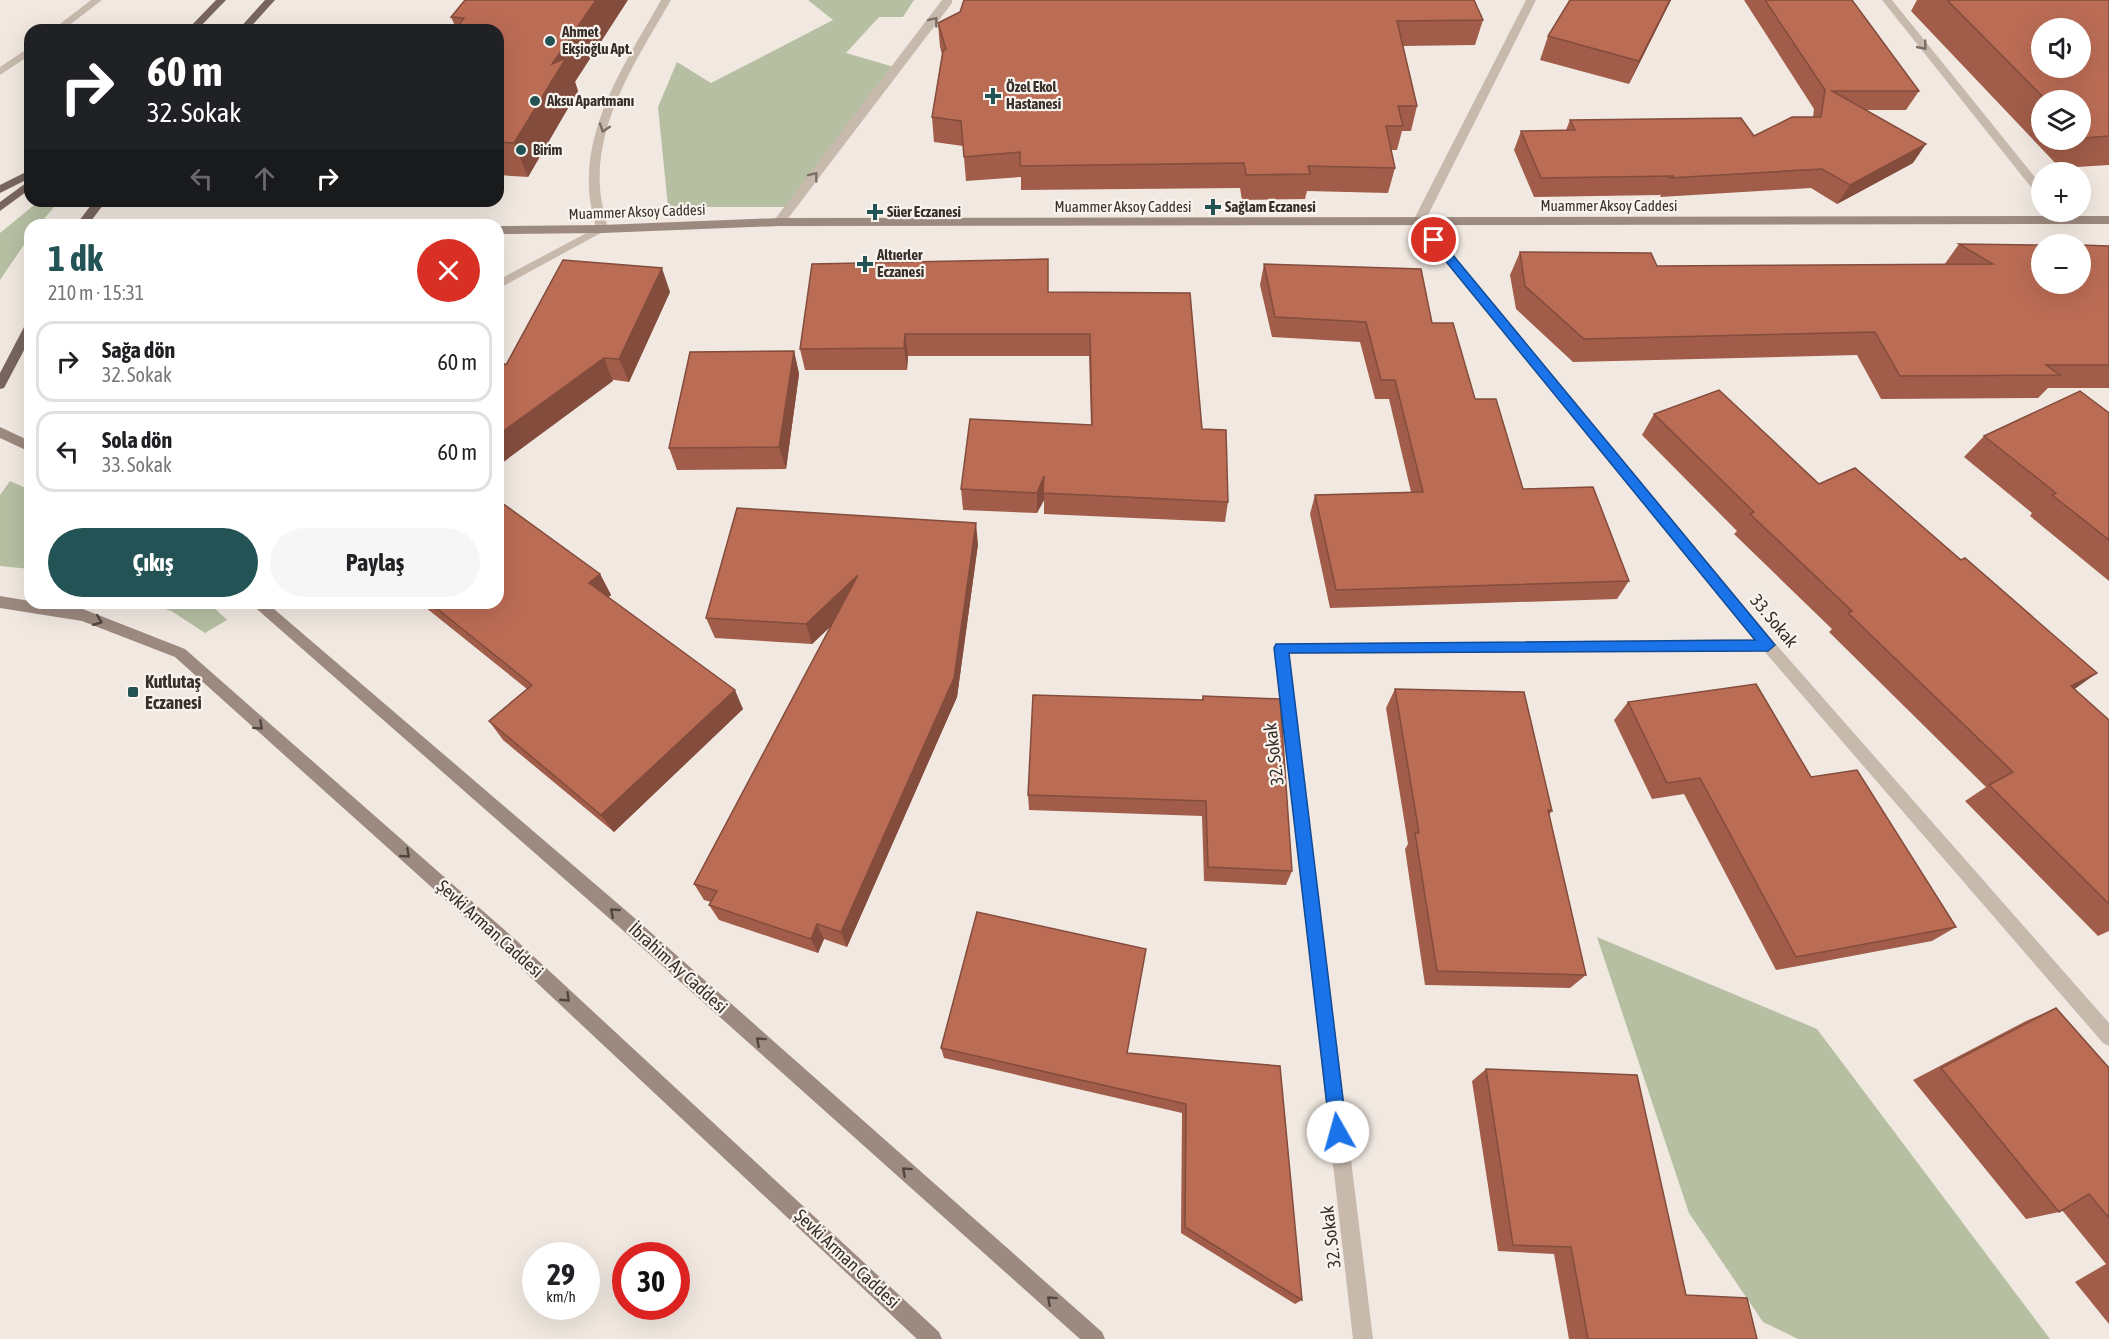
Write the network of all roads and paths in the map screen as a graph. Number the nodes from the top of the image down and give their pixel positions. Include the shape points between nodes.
1 (97, 0) edge
2 (220, 0) edge
3 (270, 0) edge
4 (666, 0) edge
5 (947, 0) edge
6 (1531, 0) edge
7 (1887, 0) edge
8 (65, 24) edge
9 (198, 24) edge
10 (248, 24) edge
11 (24, 54) edge
12 (0, 72) edge
13 (24, 176) edge
14 (2031, 180) edge
15 (24, 188) edge
16 (0, 190) edge
17 (0, 208) edge
18 (2031, 215) edge
19 (2091, 218) edge
20 (2109, 220) edge
21 (1419, 221) junction
22 (779, 222) junction
23 (602, 229) junction
24 (504, 230) edge
25 (504, 282) edge
26 (24, 339) edge
27 (0, 386) edge
28 (0, 432) edge
29 (24, 444) edge
30 (0, 602) edge
31 (24, 606) edge
32 (45, 609) edge
33 (264, 609) edge
34 (1768, 645) junction
35 (2109, 1037) edge
36 (932, 1339) edge
37 (1095, 1339) edge
38 (1363, 1339) edge

1 - 8 street
2 - 9 main road
3 - 10 main road
4 -> 23 street via 619,83 600,142 594,184
22 -> 5 street
6 - 21 street
7 -> 14 street
11 - 12 street
13 - 16 main road
15 - 17 main road
18 - 21 main road, Muammer Aksoy Caddesi
19 - 20 main road, Muammer Aksoy Caddesi
21 - 22 main road, Muammer Aksoy Caddesi
21 - 34 street, 33. Sokak
22 - 23 main road, Muammer Aksoy Caddesi
23 - 24 main road, Muammer Aksoy Caddesi
23 - 25 street
26 - 27 main road
28 - 29 main road
30 -> 31 main road, Şevki Arman Caddesi
32 -> 36 main road, Şevki Arman Caddesi via 83,615 180,653 511,947
37 -> 33 main road, İbrahim Ay Caddesi via 624,920
34 - 35 street, 33. Sokak
34 - 38 street, 32. Sokak via 1281,648

